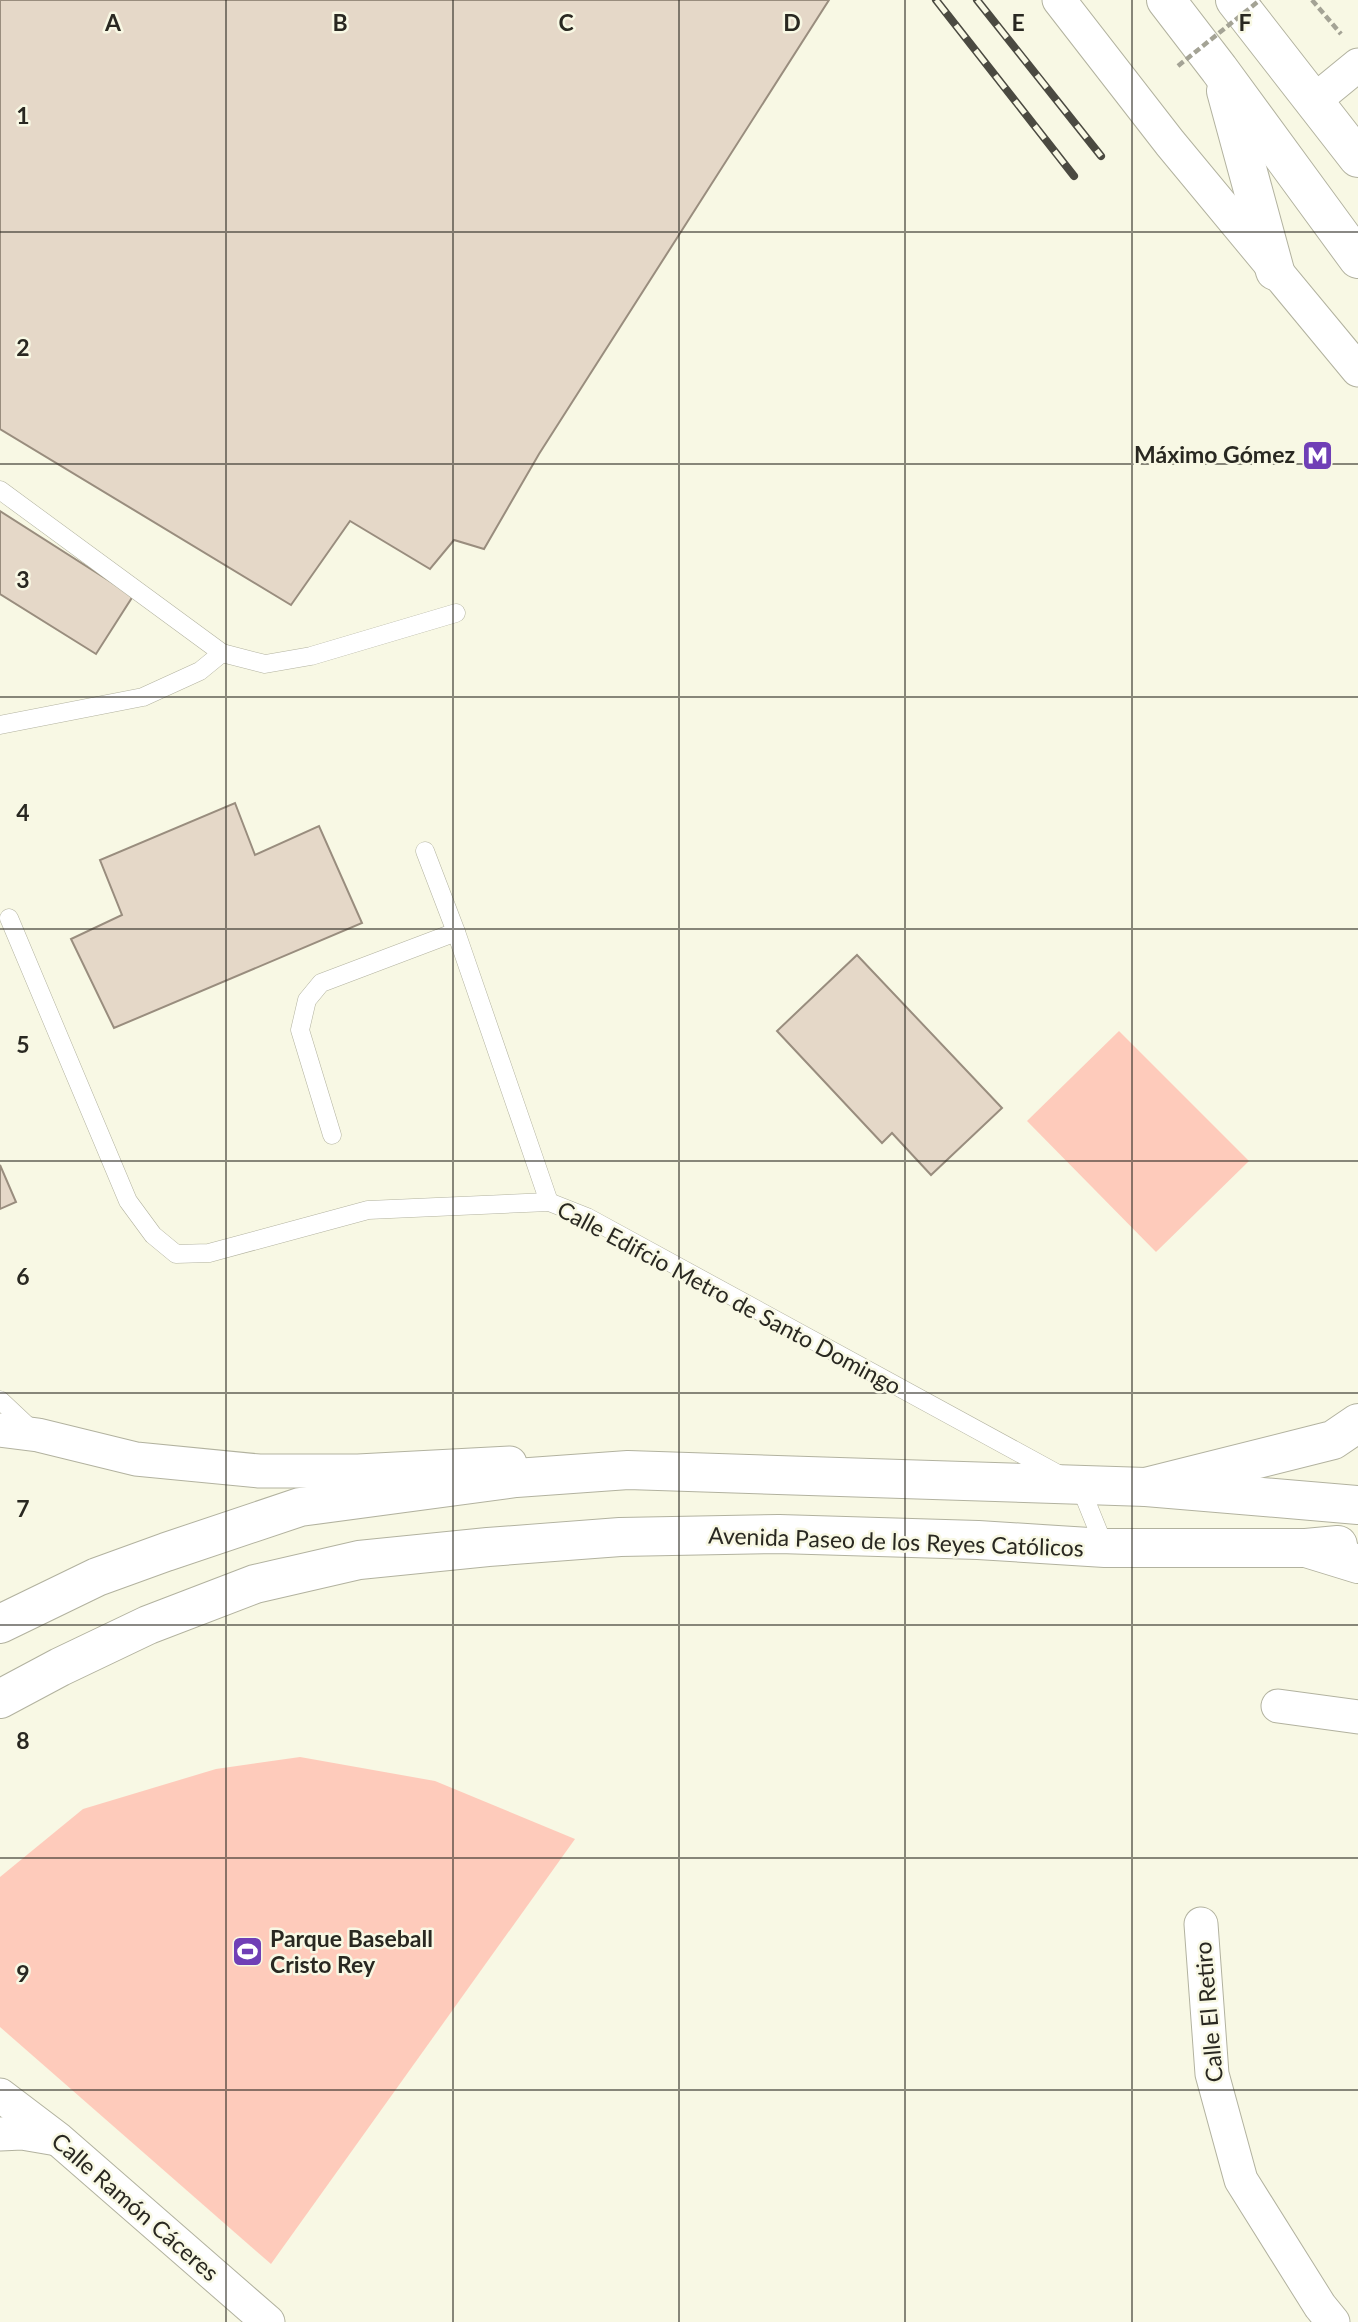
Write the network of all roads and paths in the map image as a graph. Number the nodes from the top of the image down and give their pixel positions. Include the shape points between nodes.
1 (1059, 0) edge
2 (1166, 0) edge
3 (1235, 0) edge
4 (1260, 0) edge
5 (1312, 0) edge
6 (1350, 51) edge
7 (1178, 66) dead end
8 (1219, 69) junction
9 (1314, 101) junction
10 (1358, 158) edge
11 (1358, 259) edge
12 (1275, 271) junction
13 (1358, 370) edge
14 (0, 490) edge
15 (456, 613) dead end
16 (222, 653) junction
17 (0, 724) edge
18 (425, 850) dead end
19 (9, 918) dead end
20 (456, 932) junction
21 (332, 1135) dead end
22 (549, 1202) junction
23 (0, 1400) edge
24 (1358, 1423) edge
25 (0, 1430) edge
26 (37, 1434) junction
27 (628, 1471) junction
28 (1080, 1486) junction
29 (1146, 1487) junction
30 (1358, 1505) edge
31 (1358, 1545) edge
32 (1105, 1548) junction
33 (1306, 1548) junction
34 (1358, 1564) edge
35 (0, 1624) edge
36 (0, 1699) edge
37 (1278, 1706) dead end
38 (1358, 1717) edge
39 (1201, 1924) dead end
40 (0, 2095) edge
41 (0, 2134) edge
42 (58, 2139) junction
43 (1319, 2317) edge
44 (268, 2322) edge

1 - 12 street
2 - 8 main road
3 - 9 main road
4 - 7 path, bridge
5 - 6 path
6 - 9 street
8 - 11 main road
8 - 12 main road
9 - 10 main road
12 - 13 street
14 - 16 lane
15 - 16 lane via 311,656 265,664
16 - 17 lane via 200,671 143,697
18 - 20 lane
19 - 22 lane, Calle Edifcio Metro de Santo Domingo via 128,1201 153,1235 176,1254 209,1253 368,1210
20 - 21 lane via 321,983 307,1000 300,1030
20 - 22 lane
22 - 28 lane, Calle Edifcio Metro de Santo Domingo via 587,1217
23 - 26 lane
24 - 29 main road via 1333,1440
25 - 26 street
26 - 27 street via 136,1460 259,1471 507,1463
27 - 28 main road
27 - 35 main road via 516,1478 300,1507 97,1577
28 - 29 main road
28 - 32 lane
29 - 30 main road
31 - 33 main road, Avenida Paseo de los Reyes Católicos
32 - 33 main road, Avenida Paseo de los Reyes Católicos
32 - 36 main road, Avenida Paseo de los Reyes Católicos via 779,1534 620,1537 359,1560 255,1584 148,1625
33 - 34 main road
37 - 38 street
39 - 43 street, Calle El Retiro via 1212,2074 1241,2180
40 - 42 street, Calle Ramón Cáceres
41 - 42 street
42 - 44 street, Calle Ramón Cáceres

